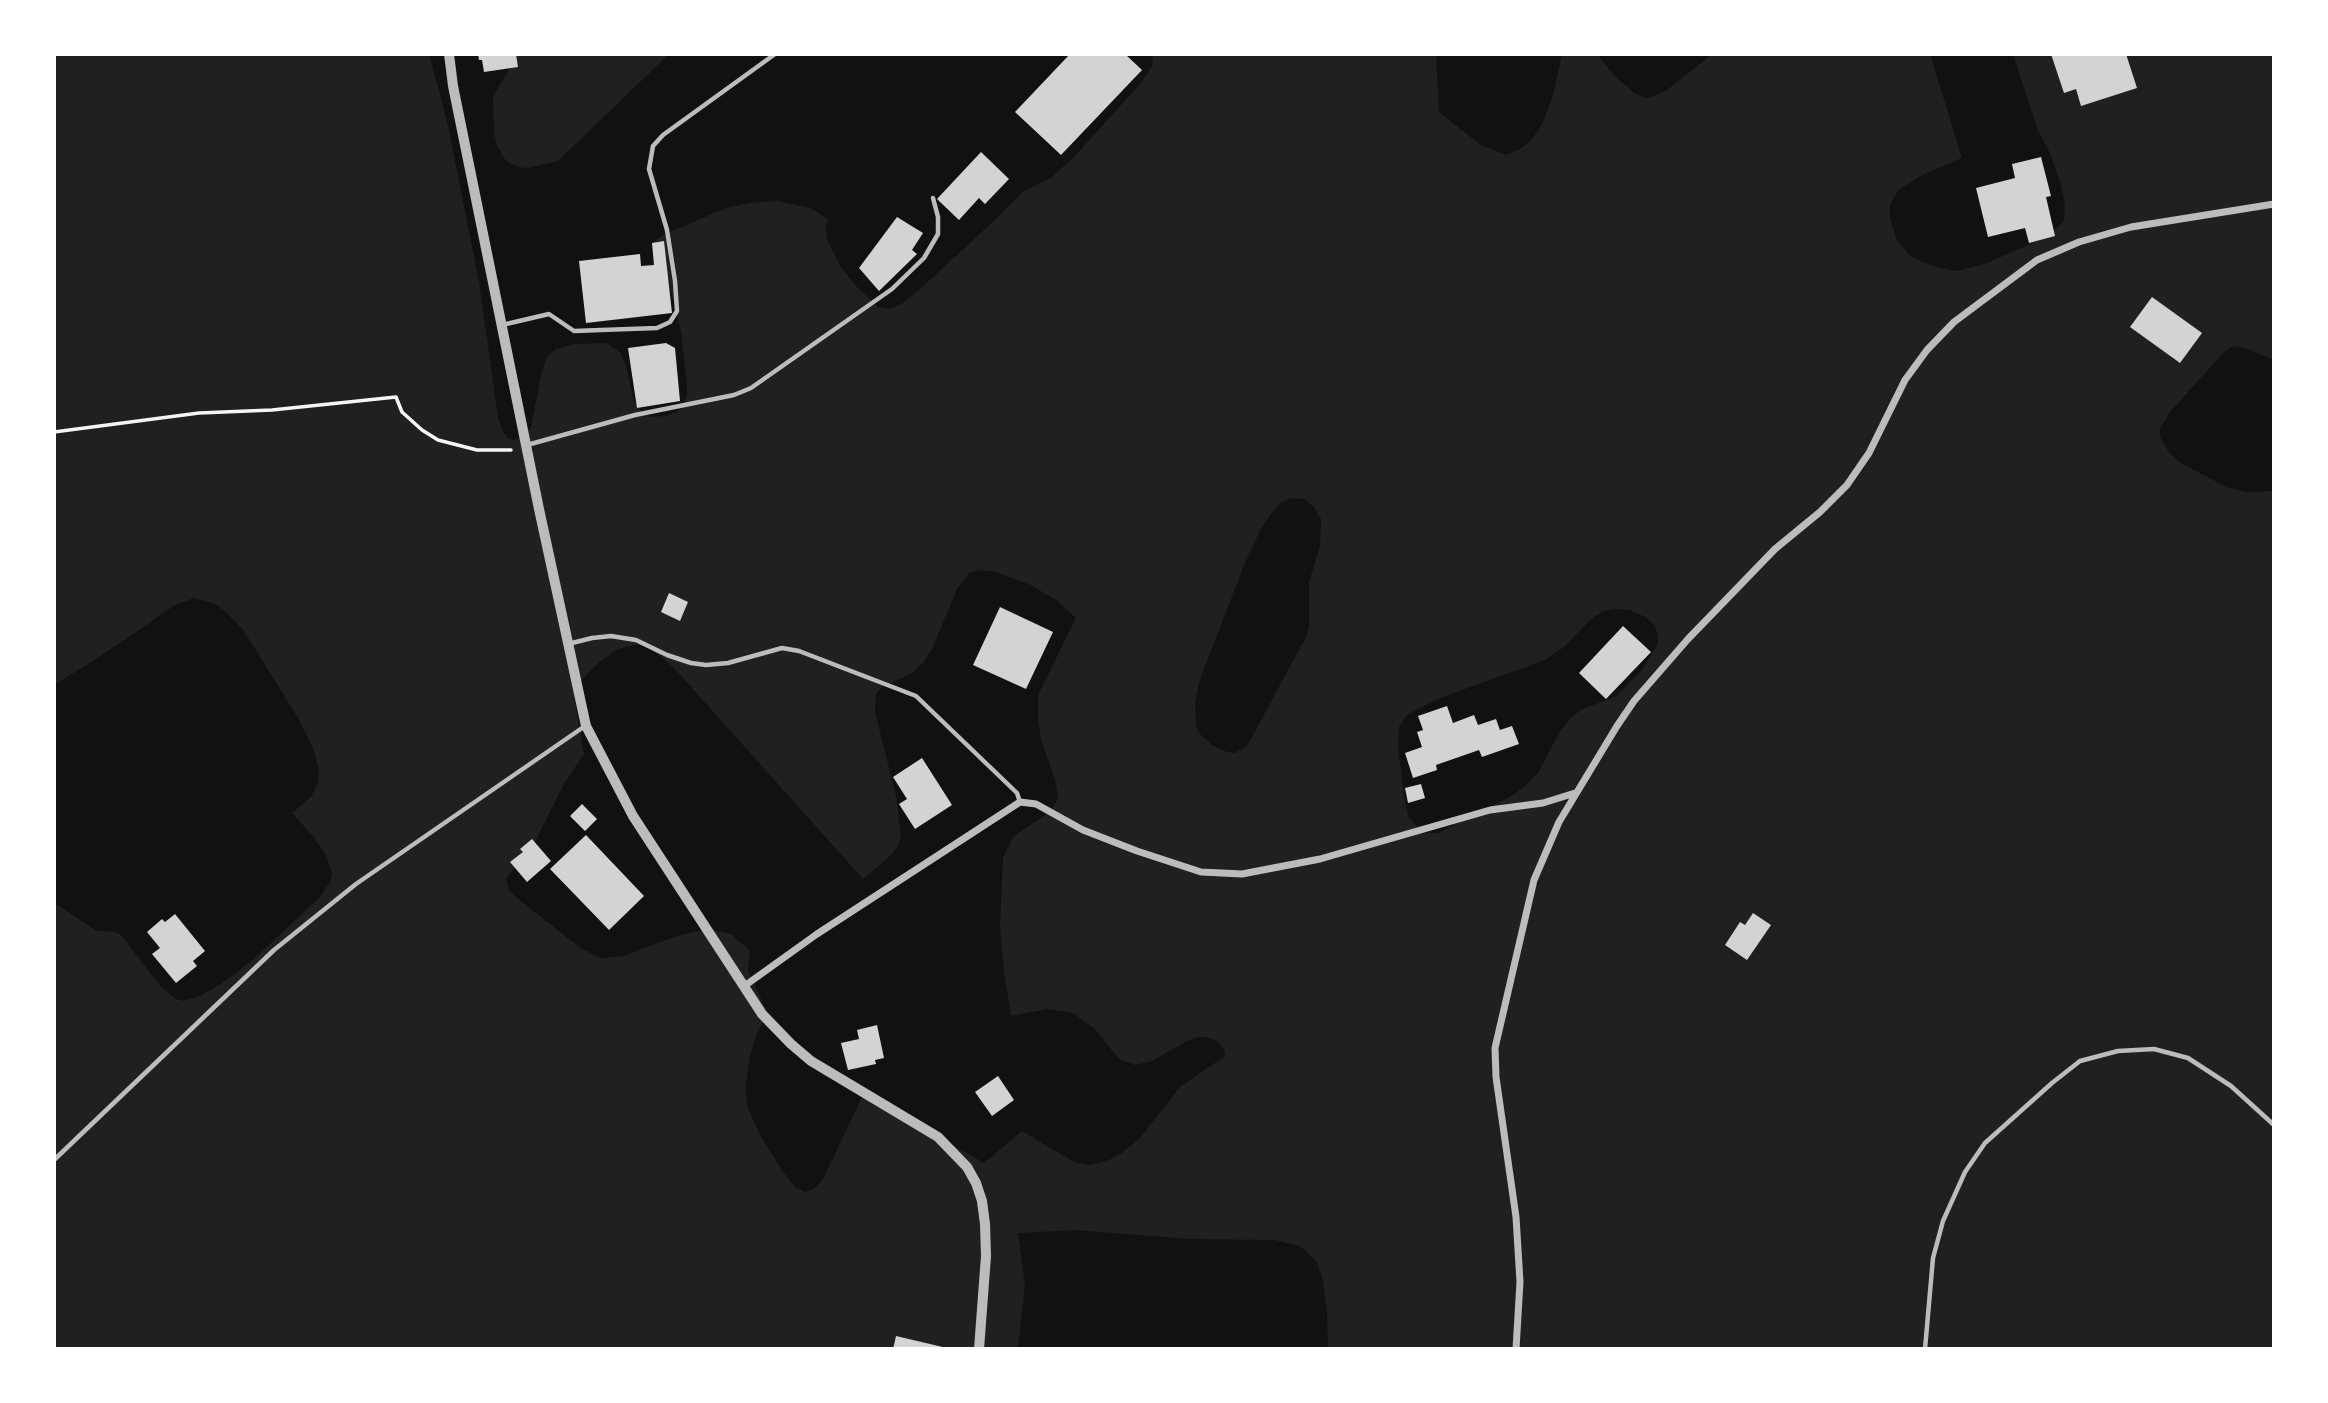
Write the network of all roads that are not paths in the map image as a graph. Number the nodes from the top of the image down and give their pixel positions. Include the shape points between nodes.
1 (449, 54) edge
2 (775, 54) edge
3 (933, 198) dead end
4 (2274, 204) edge
5 (502, 325) junction
6 (526, 445) junction
7 (567, 645) junction
8 (586, 726) junction
9 (1576, 793) junction
10 (1020, 802) junction
11 (743, 987) junction
12 (2274, 1125) edge
13 (54, 1160) edge
14 (979, 1349) edge
15 (1516, 1349) edge
16 (1925, 1349) edge

1 - 5 street
2 - 5 lane via 653,146 649,169 667,230 675,281 677,311 670,322 657,328 574,331 549,314
3 - 6 lane via 938,234 924,258 892,289 751,388
4 - 9 street via 2131,227 2079,242 2038,260 1954,322 1905,380 1869,453 1847,485 1775,549 1688,639 1634,701
5 - 6 street
6 - 7 street
7 - 8 street
7 - 10 lane via 611,636 706,665 782,648 799,651 916,696 1017,793
8 - 11 street via 633,816
8 - 13 lane via 356,884 274,950
9 - 10 street via 1490,810 1320,859 1242,874 1201,872 1083,830 1036,804
9 - 15 street via 1534,880 1495,1048 1516,1217 1520,1282
10 - 11 street
11 - 14 street via 762,1014 801,1053 938,1138 967,1167 976,1183 985,1224
12 - 16 lane via 2231,1086 2188,1058 2154,1049 2118,1051 2080,1062 1985,1143 1965,1172 1943,1221 1933,1258

